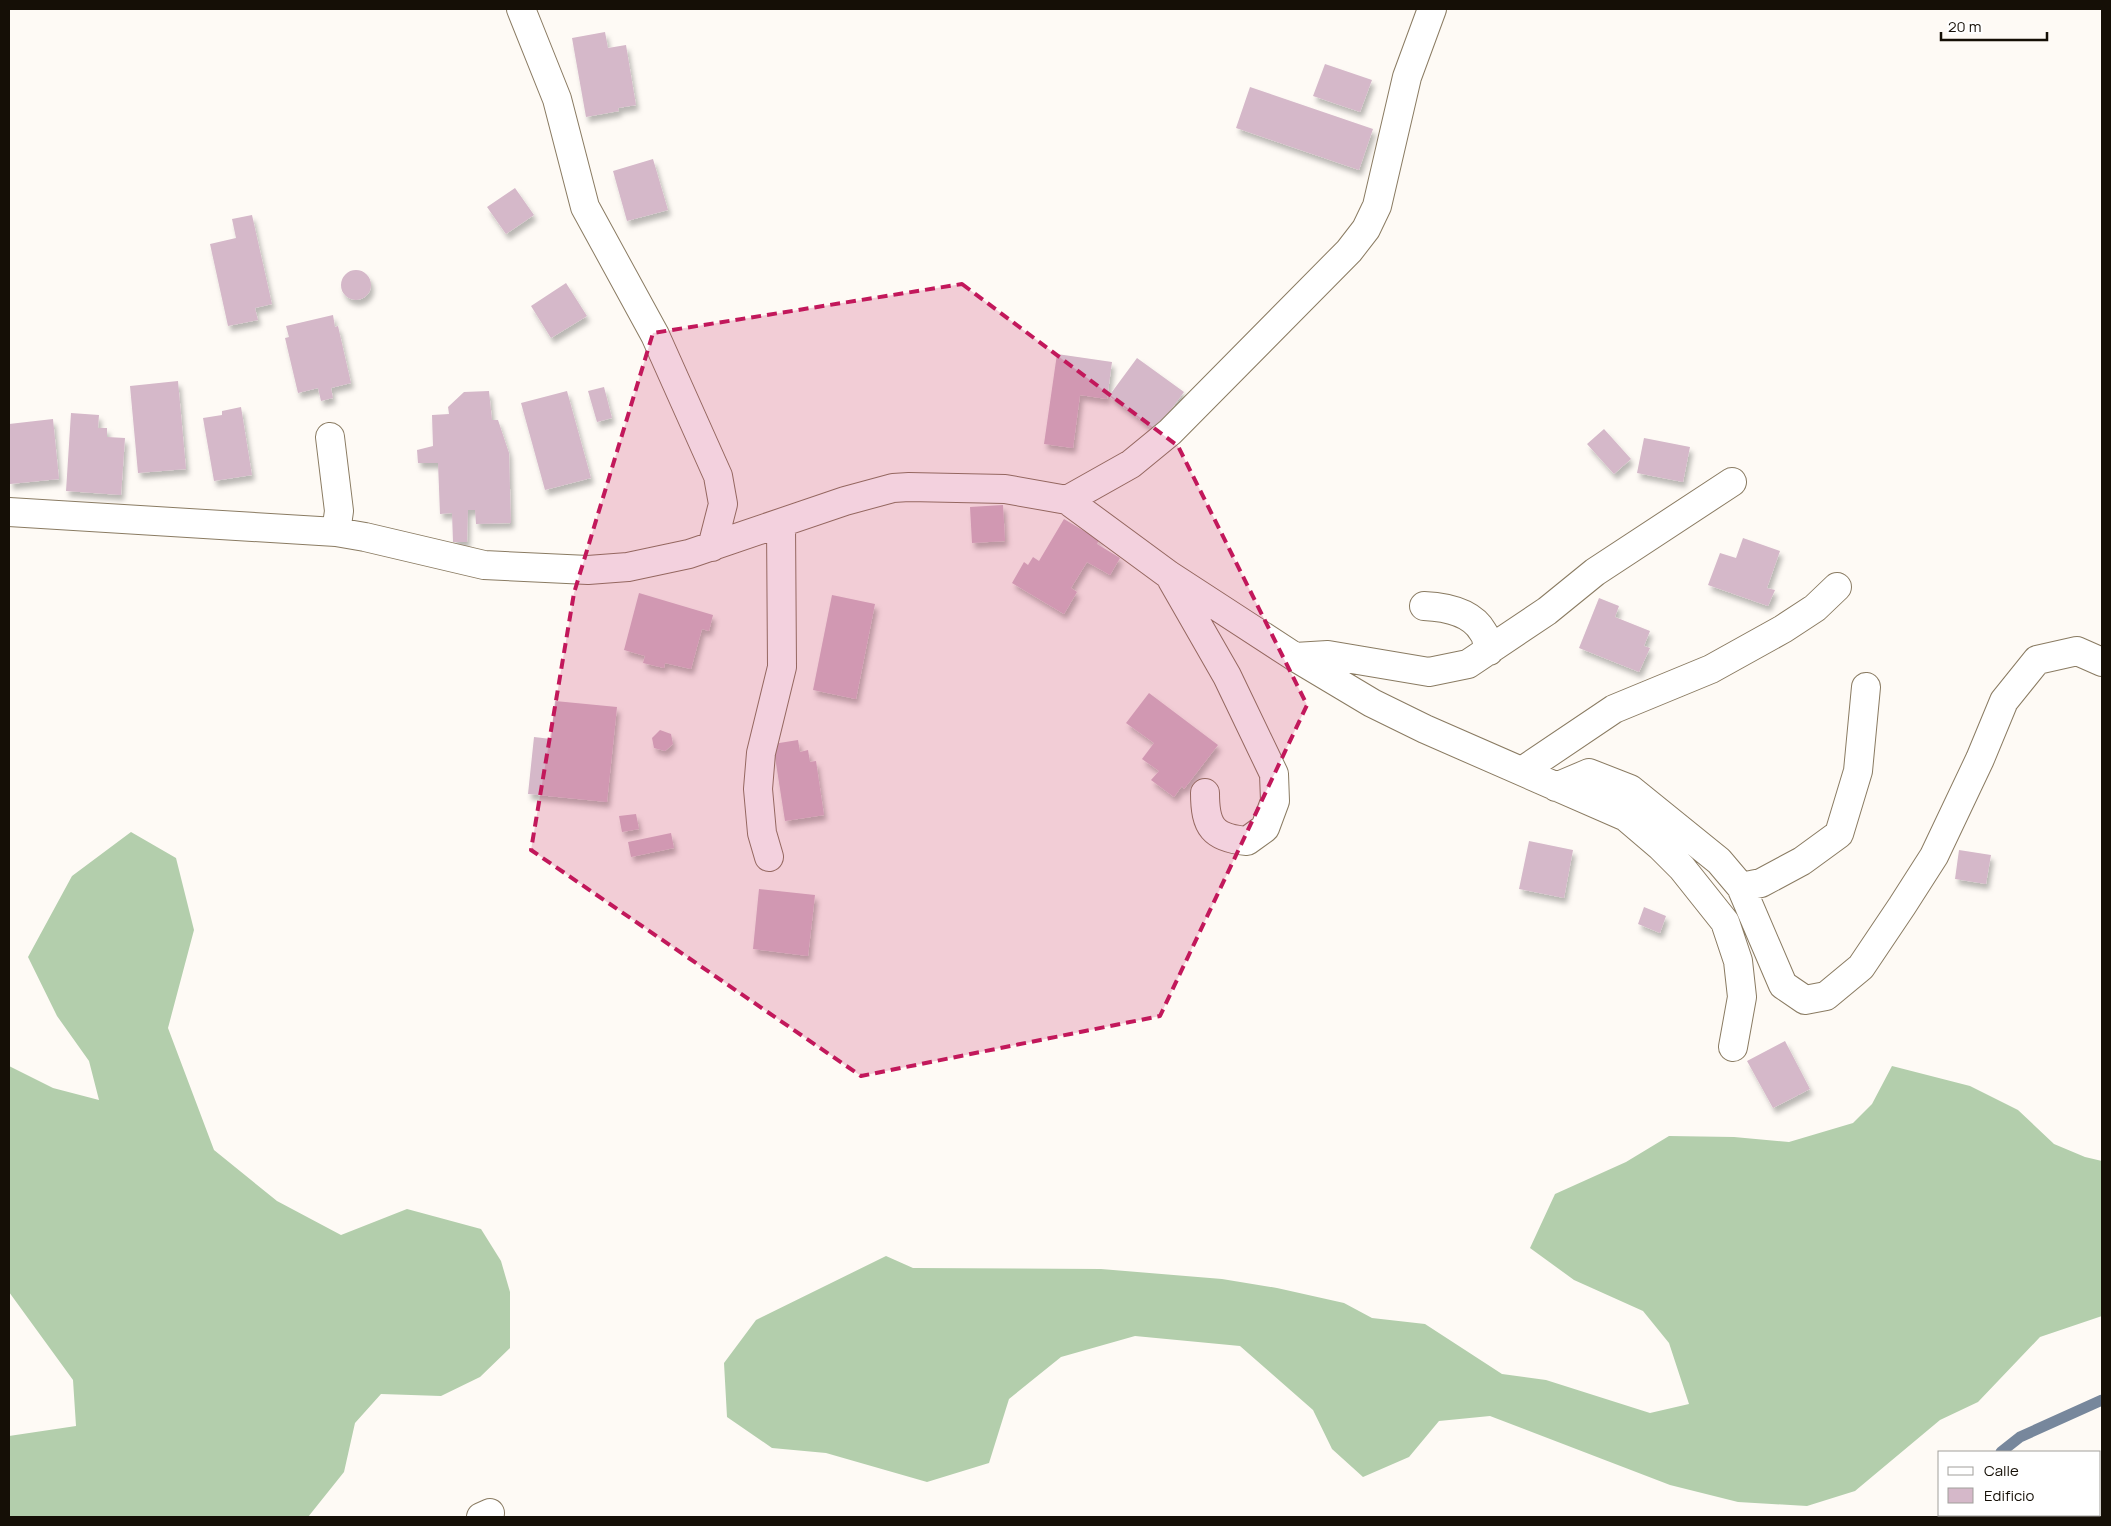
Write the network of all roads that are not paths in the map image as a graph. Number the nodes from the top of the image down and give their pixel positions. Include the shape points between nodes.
1 (520, 9) edge
2 (1432, 9) edge
3 (330, 437) dead end
4 (1732, 482) dead end
5 (1066, 500) junction
6 (9, 512) edge
7 (781, 524) junction
8 (336, 532) junction
9 (712, 547) junction
10 (1169, 575) junction
11 (1837, 587) dead end
12 (1424, 606) dead end
13 (1489, 652) junction
14 (1295, 657) junction
15 (2102, 662) edge
16 (1866, 687) dead end
17 (1522, 771) junction
18 (1556, 787) junction
19 (1206, 793) dead end
20 (769, 857) dead end
21 (1741, 887) junction
22 (1733, 1047) dead end

1 - 9 street via 557,99 585,207 654,335 718,476 723,504
2 - 5 street via 1407,77 1377,206 1366,229 1349,251 1170,432 1131,464
3 - 8 street via 339,511
4 - 13 street via 1595,572
5 - 7 street via 1005,489 893,488
5 - 10 street
6 - 8 street
7 - 9 street
7 - 20 street via 782,667 761,753 758,789 762,833
8 - 9 street via 484,564 546,569 628,567
10 - 14 street
10 - 19 street via 1227,676 1274,774 1275,801 1265,828 1247,840 1229,839 1215,831 1205,816
11 - 17 street via 1815,608 1783,629 1711,669 1614,710
12 - 13 street via 1442,606 1468,616 1483,632
13 - 14 street via 1468,664 1430,672 1328,655
14 - 17 street via 1372,703
15 - 21 street via 2077,651 2038,660 2004,700 1934,856 1861,967 1826,996 1805,1000 1783,985
16 - 21 street via 1858,771 1838,834 1802,861 1762,883
17 - 18 street
18 - 21 street via 1589,772 1630,789 1719,861
18 - 22 street via 1626,817 1682,868 1725,922 1738,961 1742,997

